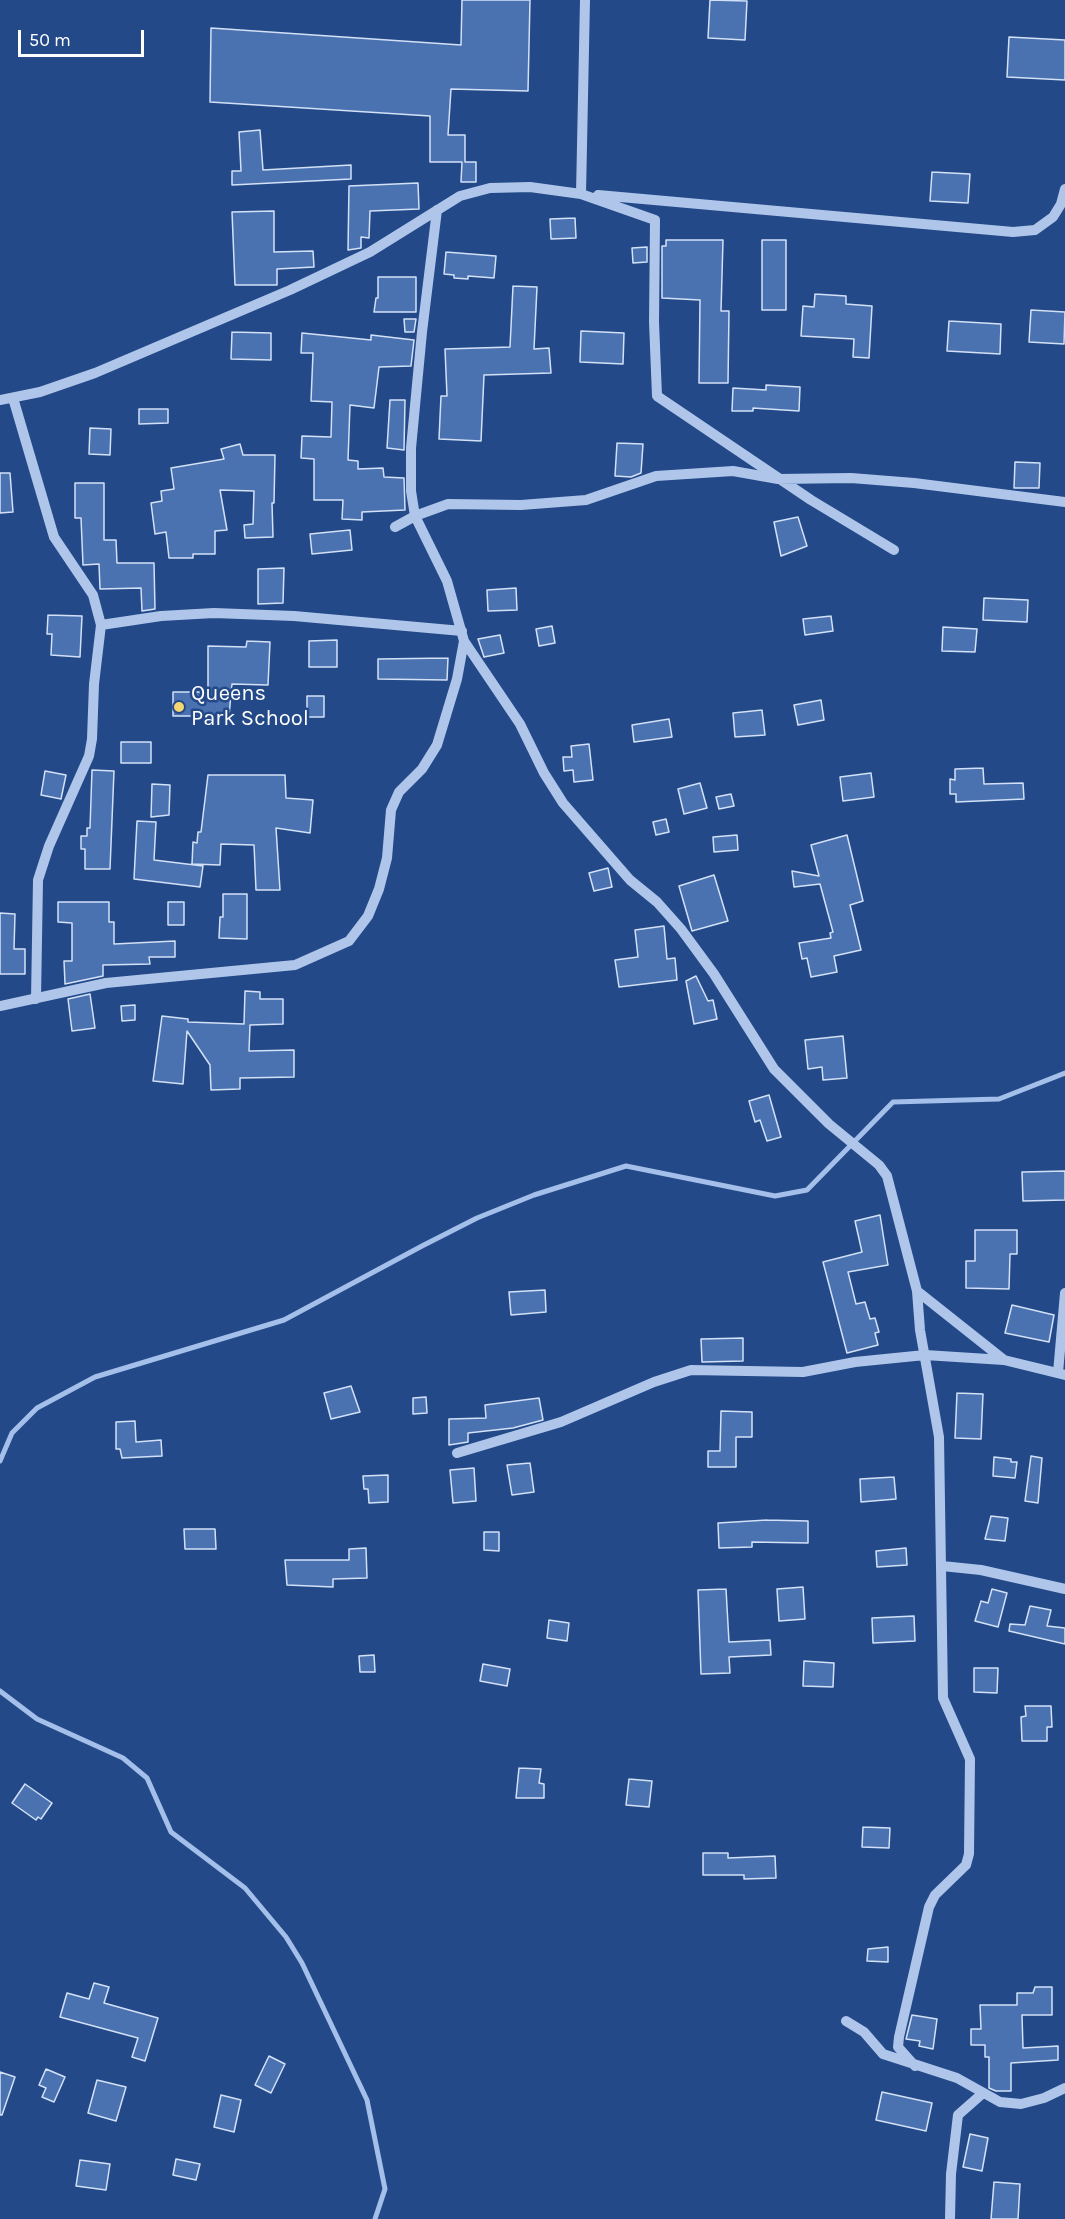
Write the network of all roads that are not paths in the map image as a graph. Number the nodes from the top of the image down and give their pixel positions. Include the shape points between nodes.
1 (585, 0) edge
2 (1065, 189) edge
3 (581, 194) junction
4 (437, 210) junction
5 (13, 398) junction
6 (0, 400) edge
7 (778, 479) junction
8 (1065, 502) edge
9 (415, 516) junction
10 (395, 527) dead end
11 (894, 549) dead end
12 (101, 625) junction
13 (463, 636) junction
14 (36, 999) junction
15 (0, 1006) edge
16 (917, 1291) junction
17 (1065, 1293) edge
18 (925, 1355) junction
19 (1004, 1360) junction
20 (1061, 1374) edge
21 (457, 1453) dead end
22 (942, 1566) junction
23 (1065, 1589) edge
24 (846, 2021) dead end
25 (915, 2066) junction
26 (1065, 2088) edge
27 (983, 2093) junction
28 (950, 2219) edge

1 - 3 street
2 - 3 street via 1053,217 1035,230 1013,232
3 - 4 street via 530,187 489,188 460,196
3 - 7 street via 655,220 657,396
4 - 5 street via 370,252 290,290 95,373
4 - 9 street via 411,448
5 - 6 street
5 - 12 street via 54,537 93,595
7 - 8 street via 851,478
7 - 9 street via 733,471 656,476 586,500 521,505 448,504
7 - 11 street
9 - 10 street
9 - 13 street via 447,581
12 - 13 street via 214,613 294,616
12 - 14 street via 89,756 38,880
13 - 14 street via 457,679 437,745 422,769 399,792 391,810 387,858 379,889 368,915 348,941 295,965 106,983
13 - 16 street via 520,724 563,803 630,880 681,929 774,1069 829,1124 879,1164 892,1191
14 - 15 street
16 - 18 street
16 - 19 street
17 - 20 street
18 - 19 street
18 - 21 street via 803,1372 691,1370 561,1422
18 - 22 street via 939,1437
19 - 20 street
22 - 23 street via 981,1570
22 - 25 street via 943,1698 970,1759 969,1854 966,1865 936,1894 929,1907 898,2047
24 - 25 street via 864,2032 883,2054
25 - 27 street via 957,2078
26 - 27 street via 1021,2104 999,2102
27 - 28 street via 958,2115

